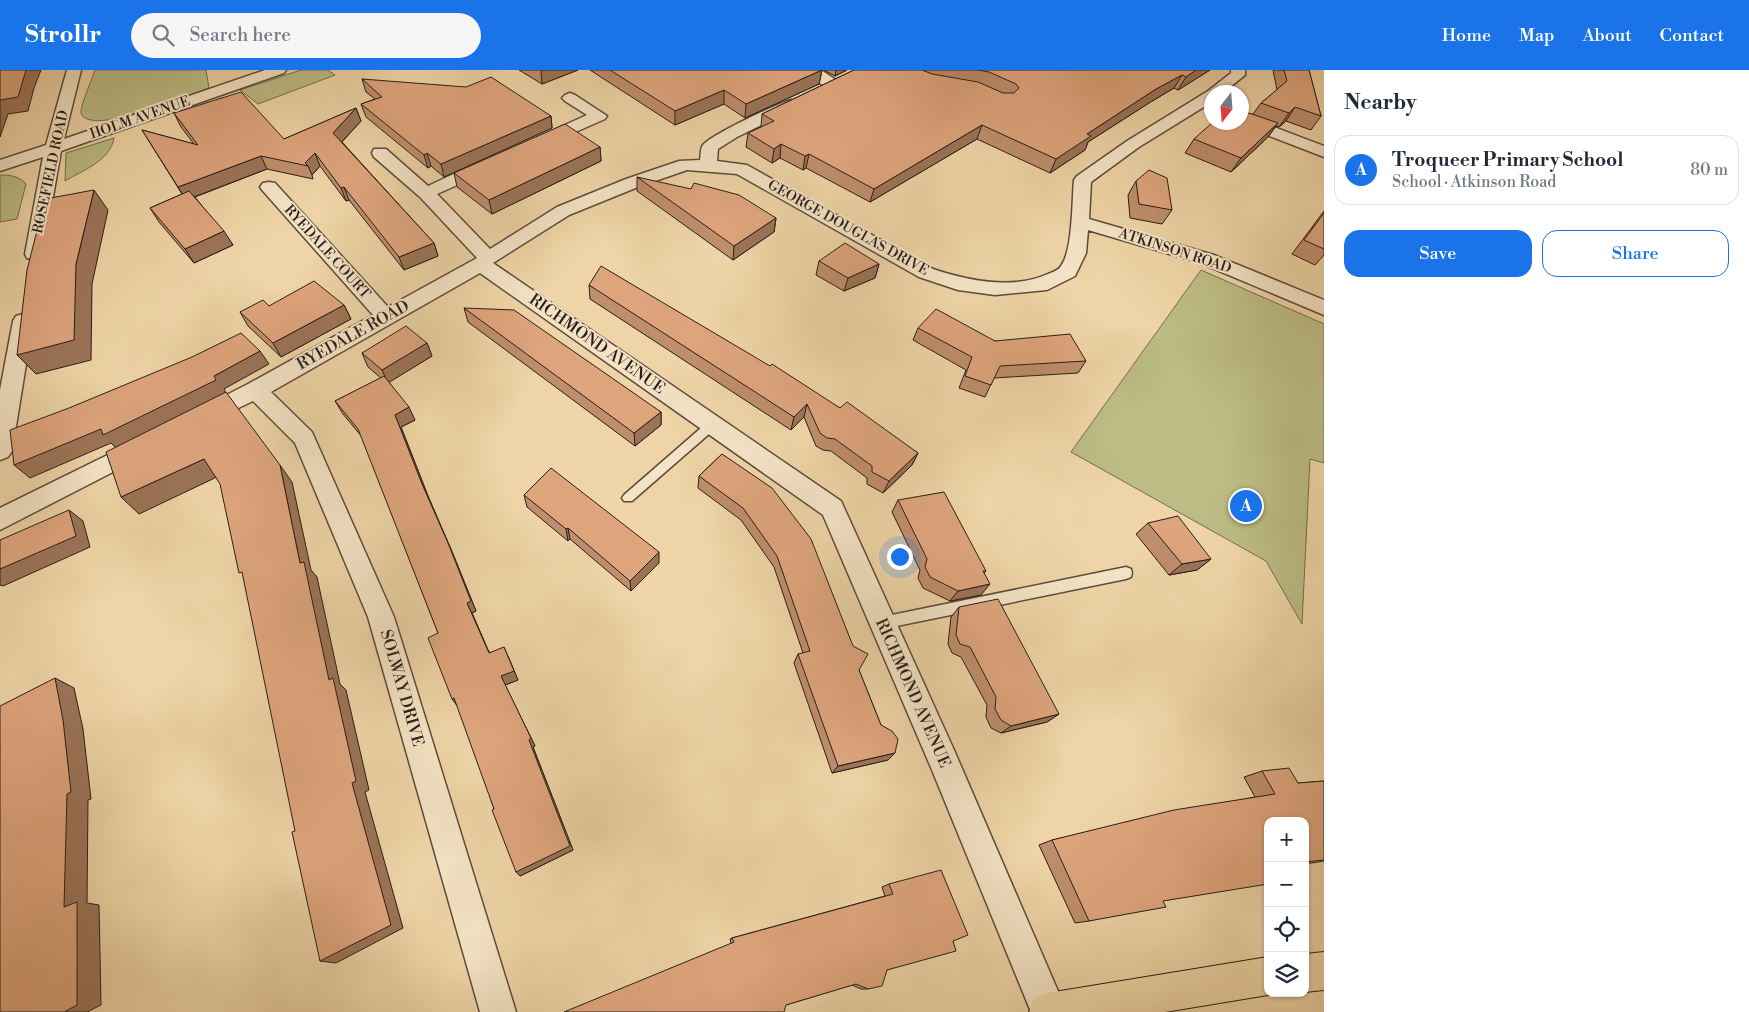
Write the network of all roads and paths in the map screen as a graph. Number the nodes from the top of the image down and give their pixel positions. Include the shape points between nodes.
1 (74, 70) edge
2 (279, 70) edge
3 (810, 70) edge
4 (1238, 70) edge
5 (849, 77) edge
6 (834, 84) junction
7 (1224, 85) edge
8 (570, 98) dead end
9 (1204, 104) edge
10 (1249, 123) edge
11 (1303, 144) junction
12 (526, 148) edge
13 (53, 149) junction
14 (1324, 152) edge
15 (380, 153) dead end
16 (1289, 158) dead end
17 (499, 160) edge
18 (708, 165) junction
19 (0, 166) edge
20 (269, 187) dead end
21 (426, 193) junction
22 (1080, 222) junction
23 (485, 261) junction
24 (30, 275) edge
25 (25, 305) edge
26 (1324, 308) edge
27 (386, 317) junction
28 (256, 390) junction
29 (713, 424) junction
30 (184, 426) edge
31 (158, 440) edge
32 (0, 451) edge
33 (628, 498) dead end
34 (0, 520) edge
35 (1126, 573) dead end
36 (882, 623) junction
37 (1324, 971) edge
38 (1309, 973) edge
39 (1264, 977) edge
40 (498, 1012) edge
41 (1049, 1012) edge

1 - 13 street, ROSEFIELD ROAD
2 - 13 street, HOLM AVENUE
3 - 6 street
4 - 7 street via 1238,75
5 - 6 street
6 - 18 street via 710,147
8 - 12 street via 599,116
9 - 22 street, GEORGE DOUGLAS DRIVE via 1133,144 1083,180
10 - 11 street
11 - 14 street
11 - 16 street
13 - 19 street, HOLM AVENUE
13 - 24 street, ROSEFIELD ROAD
15 - 21 street, RICHMOND AVENUE
17 - 21 street
18 - 22 street, GEORGE DOUGLAS DRIVE via 740,169 926,273 958,284 995,289 1040,285 1068,272 1077,253
18 - 23 street, RYEDALE ROAD via 685,164 564,211
20 - 27 street, RYEDALE COURT
21 - 23 street, RICHMOND AVENUE
22 - 26 street, ATKINSON ROAD via 1207,259
23 - 27 street, RYEDALE ROAD
23 - 29 street, RICHMOND AVENUE
25 - 32 street
27 - 28 street, RYEDALE ROAD
28 - 30 street, RYEDALE ROAD
28 - 40 street, SOLWAY DRIVE via 304,438 381,617
29 - 33 lane
29 - 36 street, RICHMOND AVENUE via 832,508
31 - 34 street
35 - 36 lane
36 - 41 street, RICHMOND AVENUE
37 - 38 main road
39 - 41 main road

